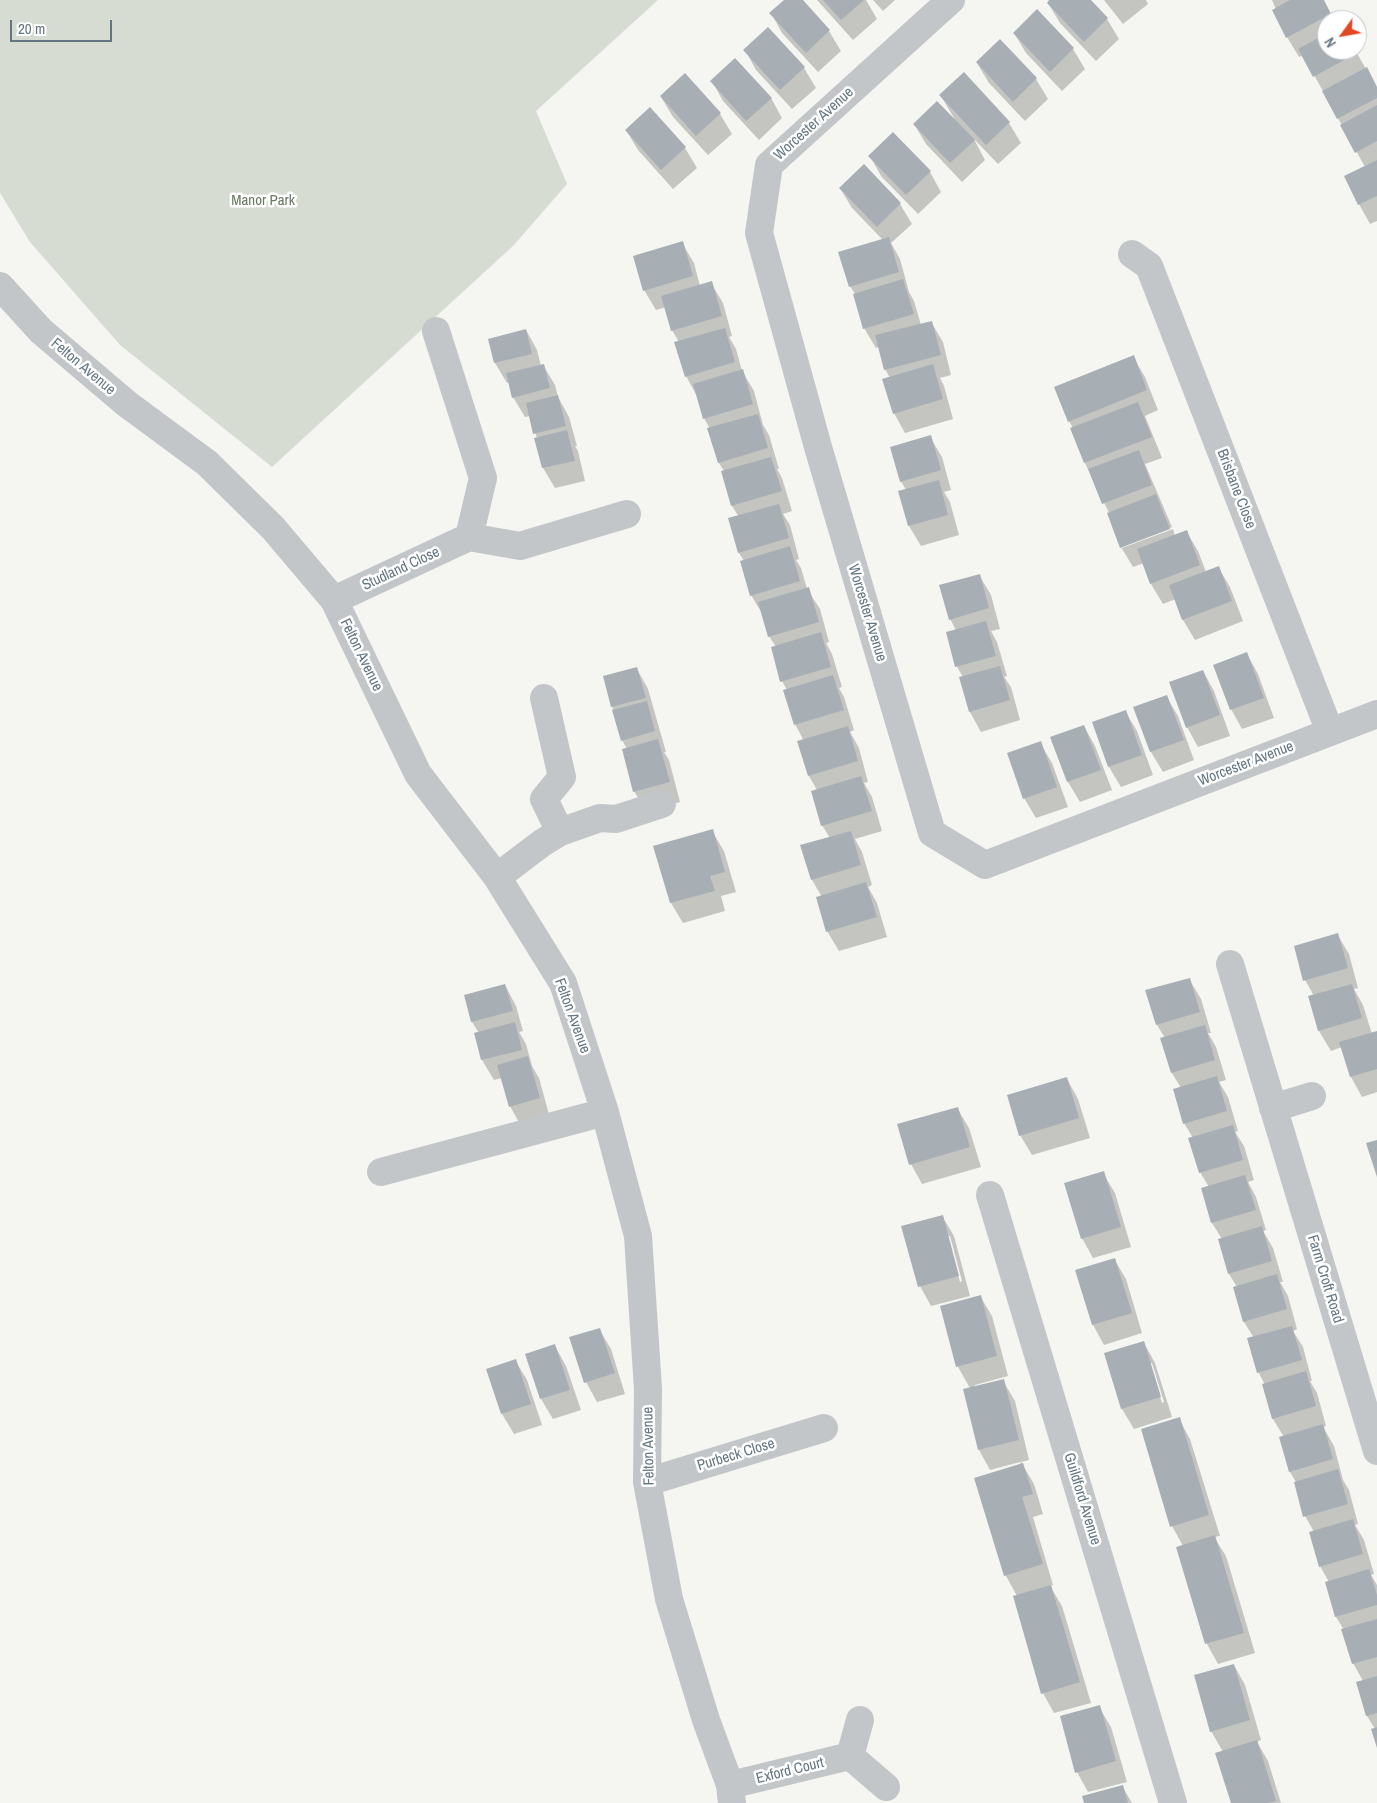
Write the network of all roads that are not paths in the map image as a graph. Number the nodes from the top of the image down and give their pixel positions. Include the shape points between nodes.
1 (951, 0) edge
2 (1132, 254) dead end
3 (0, 286) edge
4 (436, 331) dead end
5 (627, 514) dead end
6 (469, 537) junction
7 (334, 600) junction
8 (544, 698) dead end
9 (1377, 714) edge
10 (1330, 732) junction
11 (662, 804) dead end
12 (560, 832) junction
13 (497, 877) junction
14 (1230, 964) dead end
15 (1312, 1096) dead end
16 (1273, 1108) junction
17 (605, 1112) junction
18 (381, 1172) dead end
19 (990, 1195) dead end
20 (824, 1428) dead end
21 (1377, 1451) edge
22 (647, 1482) junction
23 (860, 1720) dead end
24 (850, 1756) junction
25 (886, 1787) dead end
26 (731, 1794) edge
27 (1173, 1803) edge

1 - 10 street, Worcester Avenue via 769,165 759,233 818,447 932,833 985,865
2 - 10 street, Brisbane Close via 1149,266
3 - 7 street, Felton Avenue via 41,331 127,404 207,464 273,528
4 - 6 street via 483,478
5 - 6 street via 520,546
6 - 7 street, Studland Close
7 - 13 street, Felton Avenue via 418,774
8 - 12 street via 562,776 544,799
9 - 10 street, Worcester Avenue
11 - 12 street via 616,819 600,818
12 - 13 street
13 - 17 street, Felton Avenue via 563,983
14 - 16 street, Farm Croft Road
15 - 16 street
16 - 21 street, Farm Croft Road
17 - 18 street
17 - 22 street, Felton Avenue via 638,1236 648,1389
19 - 27 street, Guildford Avenue
20 - 22 street, Purbeck Close
22 - 26 street, Felton Avenue via 669,1598
23 - 24 street
24 - 25 street
24 - 26 street, Exford Court

